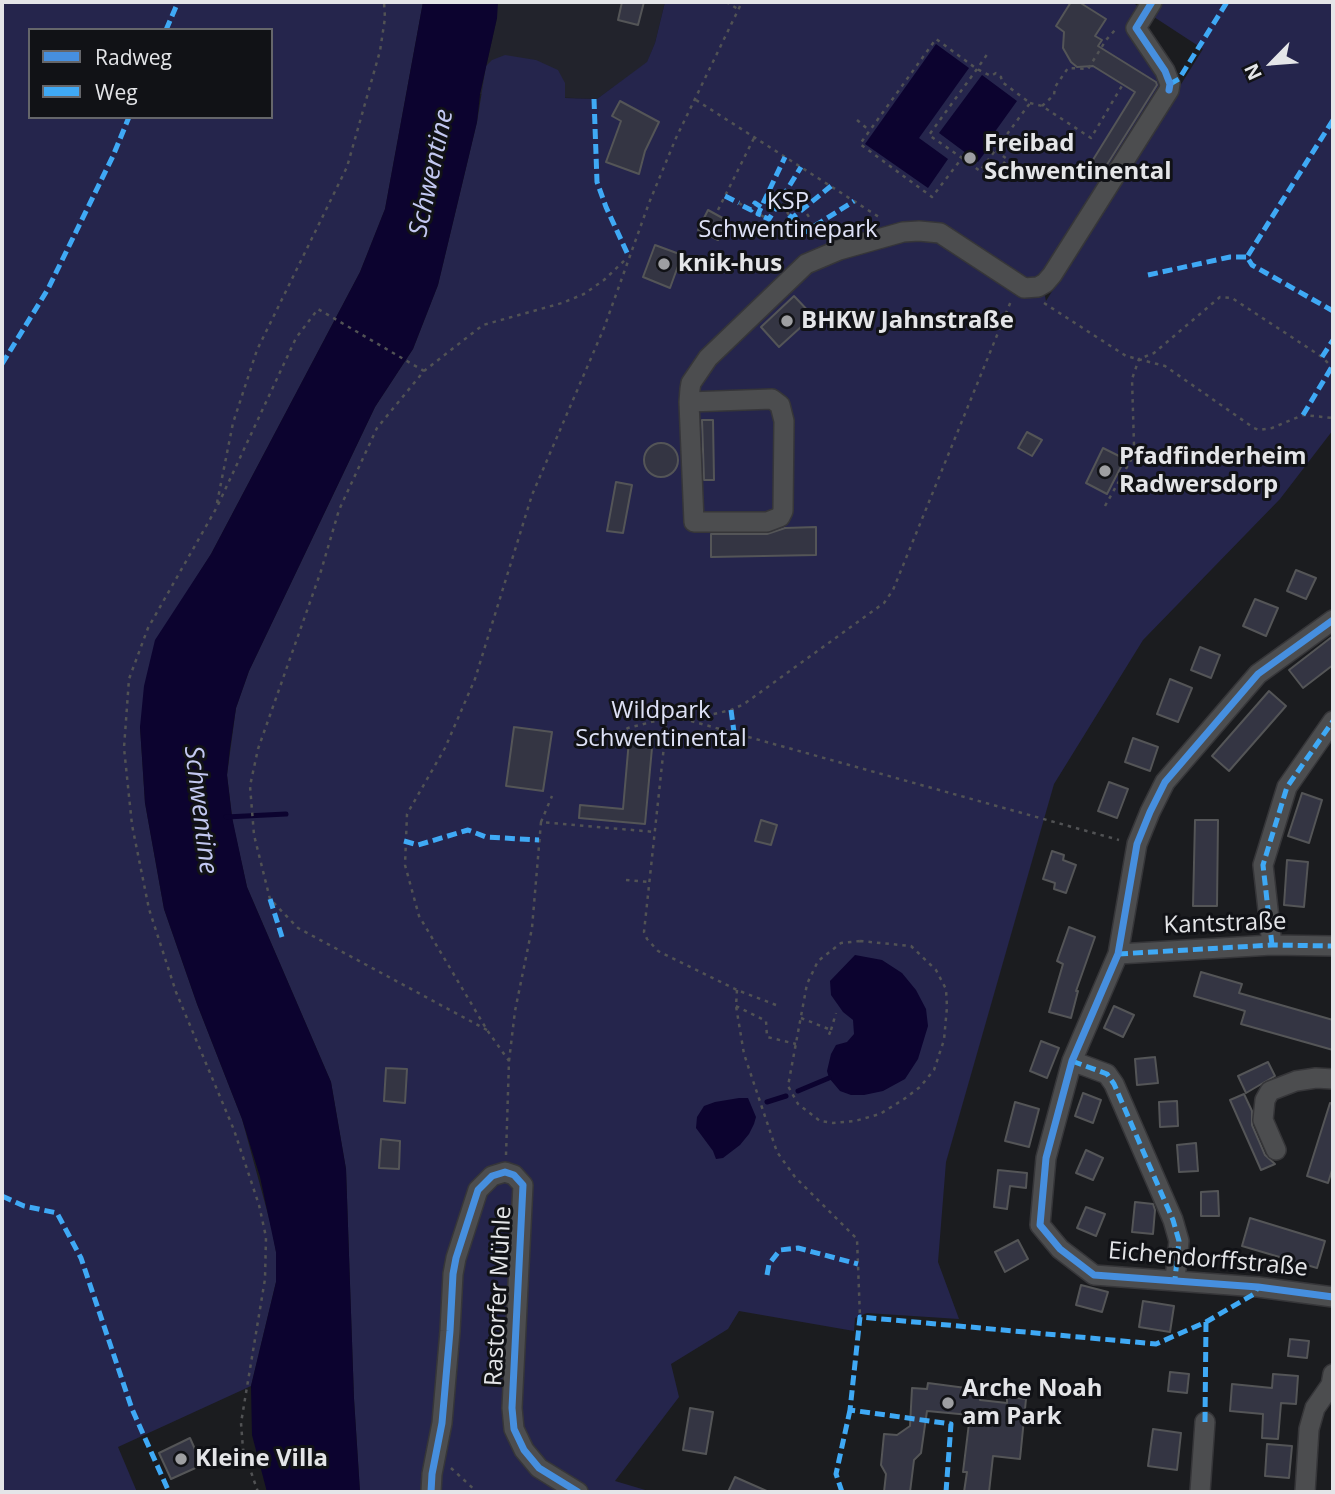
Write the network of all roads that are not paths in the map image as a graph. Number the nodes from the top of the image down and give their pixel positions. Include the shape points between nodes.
1 (1152, 2) edge
2 (690, 393) junction
3 (1333, 620) edge
4 (1333, 721) edge
5 (1272, 944) junction
6 (1333, 946) edge
7 (1118, 954) junction
8 (1072, 1061) junction
9 (1333, 1079) edge
10 (1276, 1150) dead end
11 (1175, 1279) junction
12 (1333, 1297) edge
13 (1333, 1374) edge
14 (1205, 1422) dead end
15 (431, 1492) edge
16 (578, 1492) edge
17 (1200, 1492) edge
18 (1304, 1492) edge

1 - 2 street via 1136,27 1165,71 1169,90 1045,283 1025,286 940,233 902,232 839,250 806,264 708,358
2 - 2 street via 772,399 780,405 780,517 767,522 694,522
3 - 7 street, Eichendorffstraße via 1258,674 1165,782 1137,844
4 - 5 street via 1287,787 1263,865
5 - 6 street, Kantstraße
5 - 7 street, Kantstraße
7 - 8 street, Eichendorffstraße
8 - 11 street via 1107,1074 1114,1084 1174,1220 1179,1241
8 - 11 street, Eichendorffstraße via 1046,1158 1040,1225 1060,1249 1094,1275
9 - 10 street via 1296,1080 1270,1091 1263,1120
11 - 12 street, Eichendorffstraße
13 - 18 street via 1309,1429
14 - 17 street
15 - 16 street, Rastorfer Mühle via 442,1423 456,1258 478,1190 492,1176 505,1172 523,1185 514,1429 539,1468

